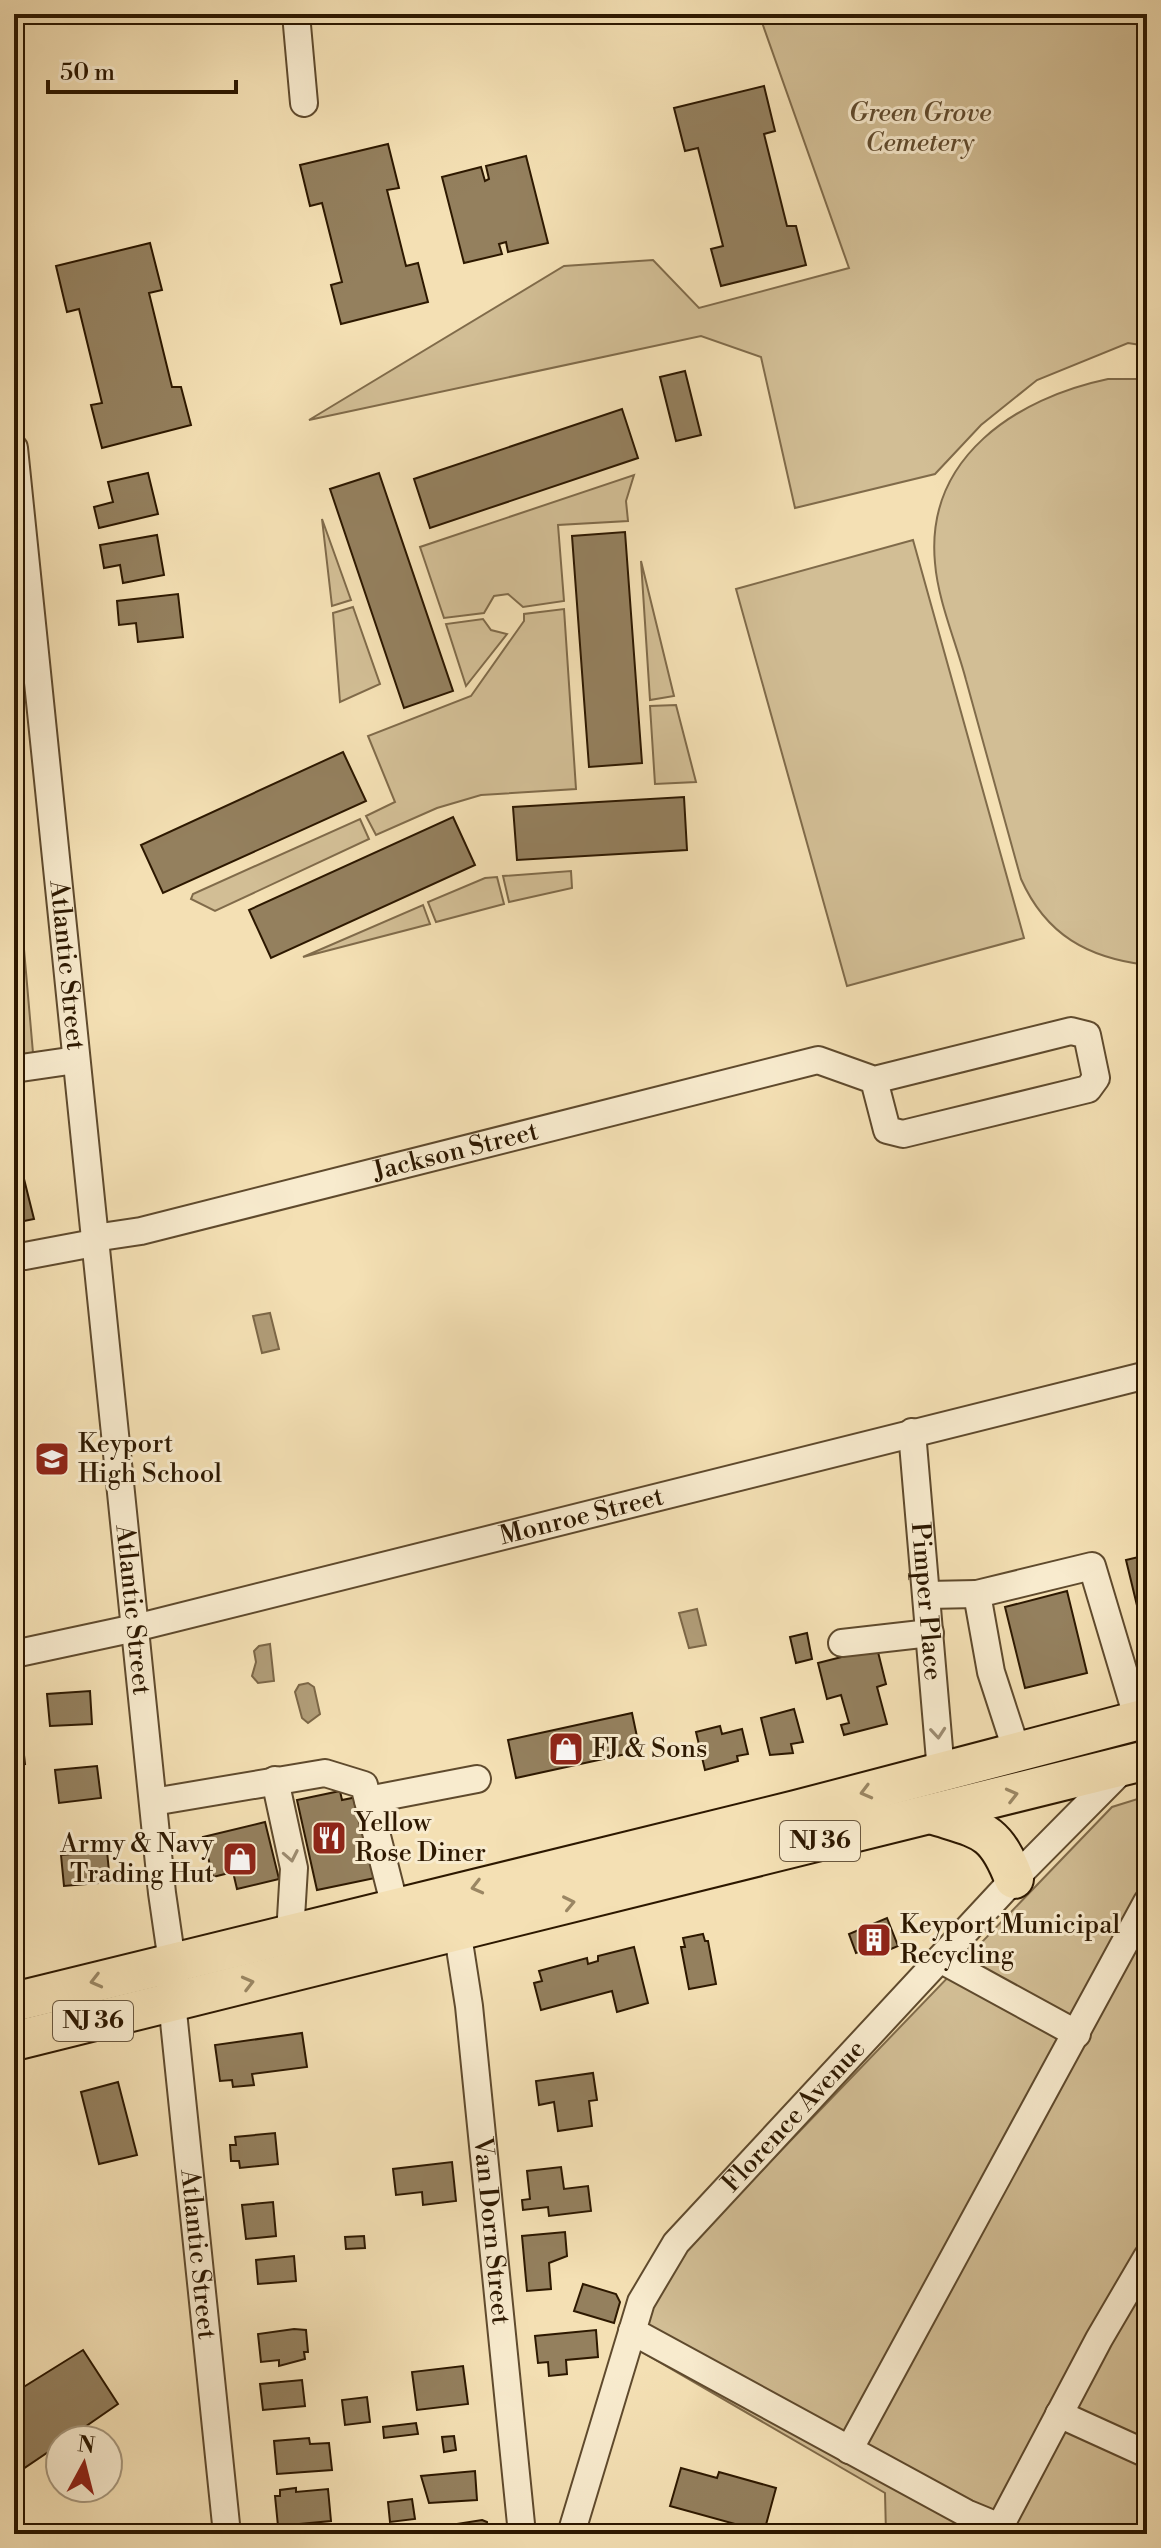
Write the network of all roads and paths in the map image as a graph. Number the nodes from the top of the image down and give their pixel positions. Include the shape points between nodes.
1 (296, 14) edge
2 (304, 103) dead end
3 (14, 448) edge
4 (16, 507) edge
5 (76, 1060) junction
6 (14, 1069) edge
7 (874, 1080) junction
8 (94, 1240) junction
9 (25, 1256) dead end
10 (1147, 1375) edge
11 (912, 1432) junction
12 (977, 1594) junction
13 (927, 1595) junction
14 (135, 1628) junction
15 (930, 1633) junction
16 (842, 1643) dead end
17 (14, 1654) edge
18 (1142, 1719) edge
19 (1017, 1752) junction
20 (1136, 1763) edge
21 (941, 1772) junction
22 (477, 1779) dead end
23 (275, 1780) junction
24 (368, 1800) junction
25 (153, 1802) junction
26 (934, 1815) junction
27 (1014, 1879) junction
28 (1147, 1902) edge
29 (395, 1907) junction
30 (457, 1929) junction
31 (290, 1934) junction
32 (940, 1959) junction
33 (172, 1962) junction
34 (14, 2002) edge
35 (172, 2002) junction
36 (1077, 2034) junction
37 (14, 2041) edge
38 (1147, 2257) edge
39 (632, 2331) junction
40 (1059, 2414) junction
41 (849, 2450) junction
42 (1147, 2454) edge
43 (998, 2530) edge
44 (227, 2534) edge
45 (522, 2534) edge
46 (571, 2534) edge

1 - 2 street
3 - 4 street, Atlantic Street
4 - 5 street, Atlantic Street
5 - 6 street
5 - 8 street, Atlantic Street
7 - 7 street via 1071,1031 1087,1035 1096,1078 1088,1089 903,1134 887,1130
7 - 8 street, Jackson Street via 818,1060
8 - 9 street, Jackson Street
8 - 14 street, Atlantic Street
10 - 11 street, Monroe Street
11 - 13 street, Pimper Place
11 - 14 street, Monroe Street
12 - 13 street
12 - 18 street via 1092,1566
12 - 19 street via 991,1672
13 - 15 street, Pimper Place
14 - 17 street, Monroe Street
14 - 25 street, Atlantic Street
15 - 16 street
15 -> 21 street, Pimper Place
18 - 19 highway, NJ 36
19 - 21 highway, NJ 36
26 -> 20 highway, NJ 36
20 - 27 street, Florence Avenue
21 -> 29 highway, NJ 36
22 - 24 street
23 - 24 street via 325,1773 364,1785
23 - 25 street
23 -> 31 street via 294,1868
24 - 29 street
25 - 33 street, Atlantic Street
26 - 27 highway via 974,1828 998,1843
30 -> 26 highway, NJ 36
27 - 32 street, Florence Avenue
28 - 36 street
29 - 31 highway, NJ 36
35 -> 30 highway, NJ 36
30 - 45 street, Van Dorn Street
31 - 33 highway, NJ 36
32 - 36 street
32 - 39 street, Florence Avenue via 676,2243 641,2302
33 -> 34 highway, NJ 36
33 - 35 street, Atlantic Street
35 - 37 highway, NJ 36
35 - 44 street, Atlantic Street
36 - 41 street
38 - 40 street
39 - 41 street
39 - 46 street, Florence Avenue
40 - 42 street
40 - 43 street
41 - 43 street

